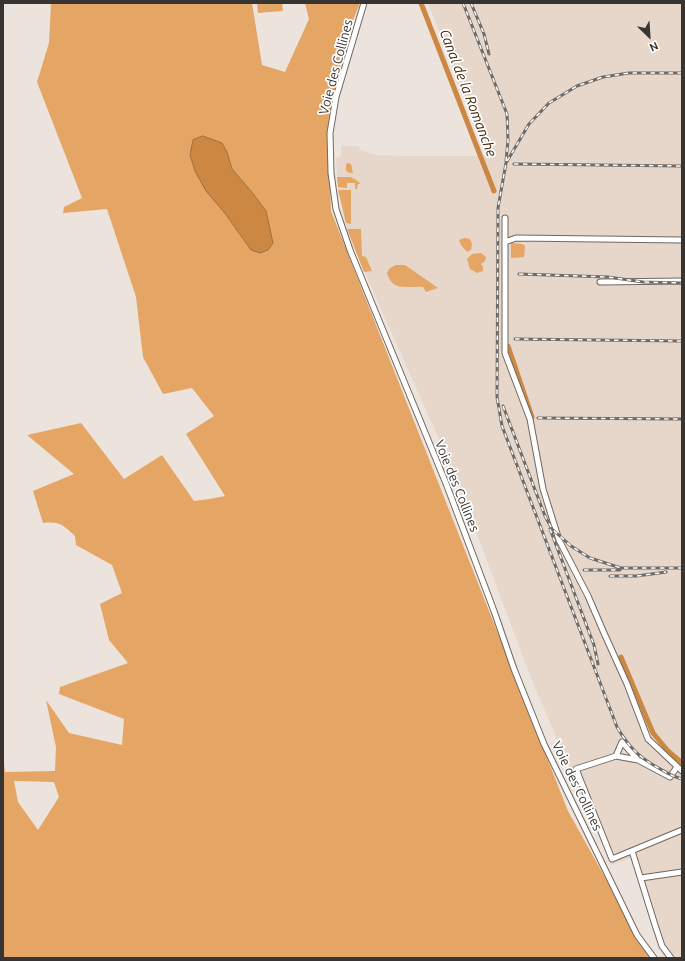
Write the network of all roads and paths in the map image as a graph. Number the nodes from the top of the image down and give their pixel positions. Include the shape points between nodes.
1 (364, 3) edge
2 (505, 218) dead end
3 (682, 240) edge
4 (505, 242) junction
5 (682, 281) edge
6 (600, 282) dead end
7 (616, 756) junction
8 (638, 760) junction
9 (677, 767) junction
10 (682, 771) edge
11 (682, 830) edge
12 (632, 850) junction
13 (682, 872) edge
14 (641, 878) junction
15 (654, 958) edge
16 (671, 958) edge

1 - 15 street, Voie des Collines via 336,97 330,133 331,173 336,209 350,250 447,486 544,744 637,935
2 - 4 street
3 - 4 street via 516,238
4 - 9 street via 505,353 530,419 543,489 559,540 588,596 648,739
5 - 6 street
7 - 8 street
7 - 8 street via 622,742
7 - 12 street via 576,769 612,859
8 - 9 street via 670,777
9 - 10 street
11 - 12 street
12 - 14 street
13 - 14 street
14 - 16 street via 662,946

